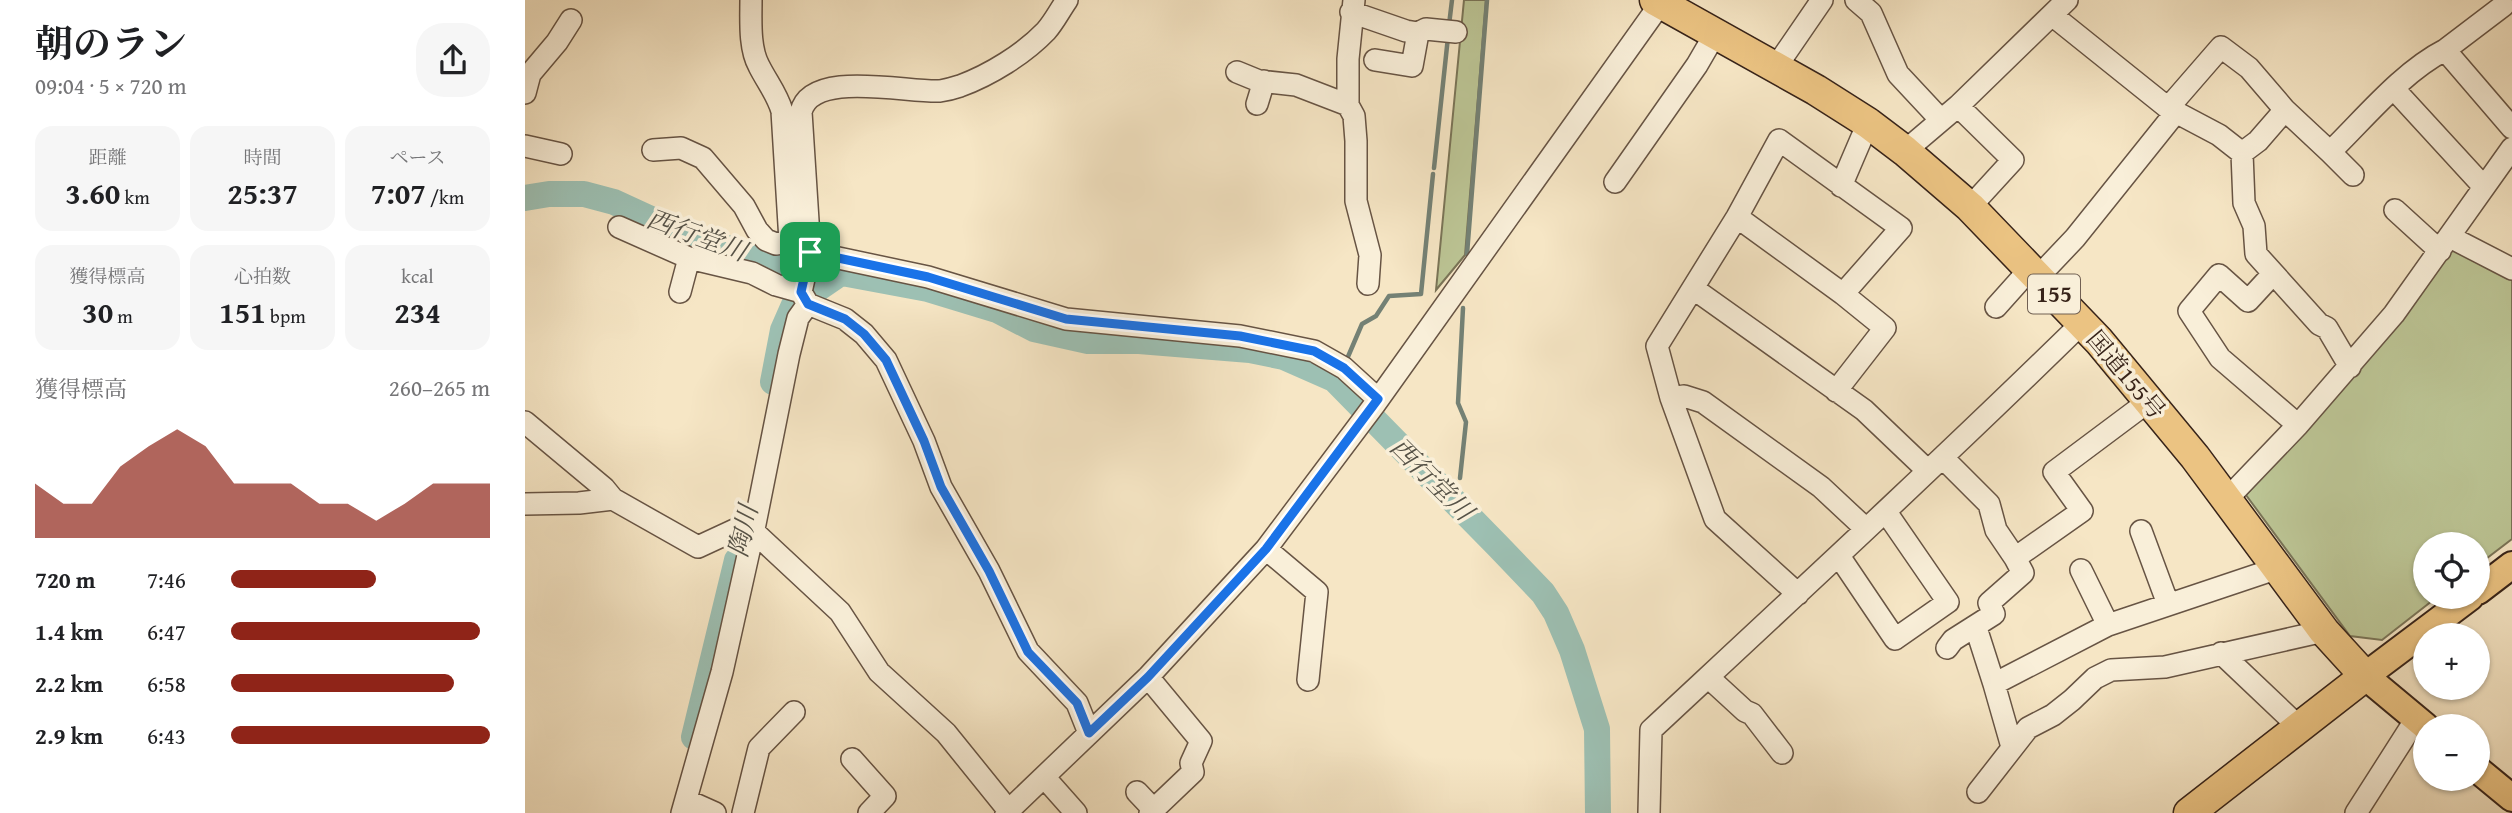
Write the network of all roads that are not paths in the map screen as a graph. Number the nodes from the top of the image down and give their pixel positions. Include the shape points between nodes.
1 (751, 0) edge
2 (1067, 0) edge
3 (1659, 1) edge
4 (1813, 3) edge
5 (1870, 4) edge
6 (1353, 6) edge
7 (2060, 7) edge
8 (2507, 8) edge
9 (572, 20) dead end
10 (1456, 32) dead end
11 (1417, 33) junction
12 (1715, 34) junction
13 (2445, 50) junction
14 (1375, 60) dead end
15 (1776, 67) junction
16 (1237, 72) dead end
17 (1264, 81) junction
18 (2394, 89) junction
19 (525, 93) edge
20 (1257, 104) dead end
21 (1348, 106) junction
22 (1958, 106) junction
23 (2172, 110) junction
24 (2285, 110) junction
25 (1940, 119) junction
26 (1868, 123) junction
27 (2512, 128) edge
28 (525, 146) edge
29 (2512, 148) edge
30 (653, 150) dead end
31 (1905, 151) junction
32 (2330, 152) junction
33 (2242, 153) junction
34 (561, 154) dead end
35 (2353, 175) dead end
36 (1615, 182) dead end
37 (1841, 186) junction
38 (2484, 187) junction
39 (1969, 207) junction
40 (2395, 210) dead end
41 (1737, 217) junction
42 (619, 226) dead end
43 (803, 244) junction
44 (2445, 244) junction
45 (689, 258) junction
46 (2512, 269) edge
47 (2034, 273) junction
48 (2272, 275) junction
49 (1368, 284) dead end
50 (1694, 289) junction
51 (680, 292) dead end
52 (1843, 294) junction
53 (805, 298) junction
54 (1996, 307) dead end
55 (2082, 323) junction
56 (2350, 367) junction
57 (1836, 391) junction
58 (1671, 398) junction
59 (1377, 401) junction
60 (2149, 401) junction
61 (525, 422) edge
62 (2298, 425) junction
63 (1936, 465) junction
64 (525, 488) edge
65 (613, 499) junction
66 (2227, 499) junction
67 (534, 504) edge
68 (1886, 512) junction
69 (1866, 529) junction
70 (747, 530) junction
71 (2141, 531) dead end
72 (1266, 549) junction
73 (1839, 555) junction
74 (2015, 558) junction
75 (2512, 565) edge
76 (2278, 568) junction
77 (2081, 570) dead end
78 (2490, 582) edge
79 (1798, 594) junction
80 (2168, 604) junction
81 (2454, 609) edge
82 (2108, 625) junction
83 (2324, 631) junction
84 (1978, 634) dead end
85 (1947, 648) dead end
86 (2221, 653) junction
87 (2365, 676) junction
88 (1148, 677) junction
89 (1708, 677) junction
90 (1308, 680) dead end
91 (1994, 684) junction
92 (794, 712) dead end
93 (2413, 715) edge
94 (2299, 727) junction
95 (1089, 733) junction
96 (2413, 733) edge
97 (2012, 747) junction
98 (1782, 753) dead end
99 (852, 759) dead end
100 (1045, 778) junction
101 (2490, 778) edge
102 (2510, 791) edge
103 (1137, 792) dead end
104 (1978, 792) dead end
105 (684, 806) edge
106 (1152, 811) edge
107 (1007, 812) edge
108 (715, 813) edge
109 (743, 813) edge
110 (869, 813) edge
111 (1076, 813) edge
112 (1649, 813) edge
113 (2189, 813) edge
114 (2356, 813) edge

1 - 43 street via 757,64 778,96 782,111
2 - 43 street via 1048,29 1024,50 962,85 940,91 828,88 813,94 801,112
3 - 12 highway, 国道155号 / 155
3 - 59 street
4 - 15 street
5 - 25 street via 1898,74
6 - 11 street
6 - 21 street
7 - 22 street
7 - 23 street
8 - 13 street
9 - 19 street via 530,74
10 - 11 street via 1426,29
11 - 14 street via 1412,65
12 - 15 highway, 国道155号 / 155
12 - 36 street
13 - 18 street
13 - 27 street
15 - 26 highway, 国道155号 / 155
16 - 17 street
17 - 20 street
17 - 21 street via 1296,85
18 - 32 street
18 - 38 street
21 - 49 street via 1355,128 1356,201 1370,255
22 - 25 street
22 - 39 street via 2013,160
23 - 24 street via 2221,47 2249,68
23 - 33 street
23 - 47 street via 2075,238
24 - 32 street
24 - 33 street
25 - 31 street
26 - 31 highway, 国道155号 / 155
26 - 37 street
28 - 34 street
29 - 38 street
30 - 43 street via 681,148 703,158 766,240
31 - 39 highway, 国道155号 / 155
32 - 35 street
33 - 48 street via 2244,202 2254,226 2256,254
37 - 41 street via 1779,140
37 - 52 street via 1901,228
38 - 44 street
39 - 47 highway, 国道155号 / 155
40 - 44 street
41 - 50 street
41 - 52 street
42 - 45 street
43 - 53 street
43 - 59 street via 1066,319 1240,336 1314,351 1344,368
44 - 46 street
44 - 56 street
45 - 51 street
45 - 53 street via 752,273
47 - 54 street
47 - 55 highway, 国道155号 / 155
48 - 56 street via 2327,328
48 - 62 street via 2248,301 2219,275 2189,311 2220,358
50 - 57 street
50 - 58 street via 1657,346
52 - 57 street via 1885,328
53 - 70 street
53 - 95 street via 845,319 886,360 941,487 1028,652 1077,703
55 - 60 highway, 国道155号 / 155
55 - 63 street
56 - 62 street
57 - 63 street
58 - 69 street via 1684,396 1703,402 1821,487
58 - 79 street via 1715,519
59 - 72 street
60 - 66 highway, 国道155号 / 155
60 - 74 street via 2054,472 2082,511
61 - 65 street
62 - 66 street
63 - 68 street
63 - 74 street via 1989,504 1996,530
64 - 67 street
65 - 67 street
65 - 70 street via 698,547
66 - 76 highway, 国道155号 / 155
68 - 69 street
68 - 73 street via 1948,603 1895,639
69 - 73 street
70 - 105 street via 722,672
70 - 107 street via 841,612 879,672 946,733
71 - 80 street
72 - 88 street
72 - 90 street via 1317,592
73 - 79 street
74 - 85 street via 2024,573 1989,603 1994,614 1952,640
75 - 78 main road
76 - 80 street
76 - 83 highway, 国道155号 / 155
77 - 82 street
79 - 89 street
80 - 82 street
81 - 87 main road
82 - 91 street
83 - 86 street
83 - 87 highway, 国道155号 / 155
84 - 91 street
86 - 94 street
86 - 97 street via 2165,667 2111,670 2053,715 2028,728
87 - 93 main road
87 - 94 highway
88 - 95 street
88 - 106 street via 1201,741 1191,762 1193,772
89 - 98 street via 1752,714
89 - 112 street via 1651,730
91 - 97 street
92 - 109 street via 759,748
94 - 113 highway
95 - 100 street
96 - 114 street
97 - 104 street
99 - 110 street via 885,796
100 - 107 street
100 - 111 street
101 - 102 main road
103 - 106 street
105 - 108 street

